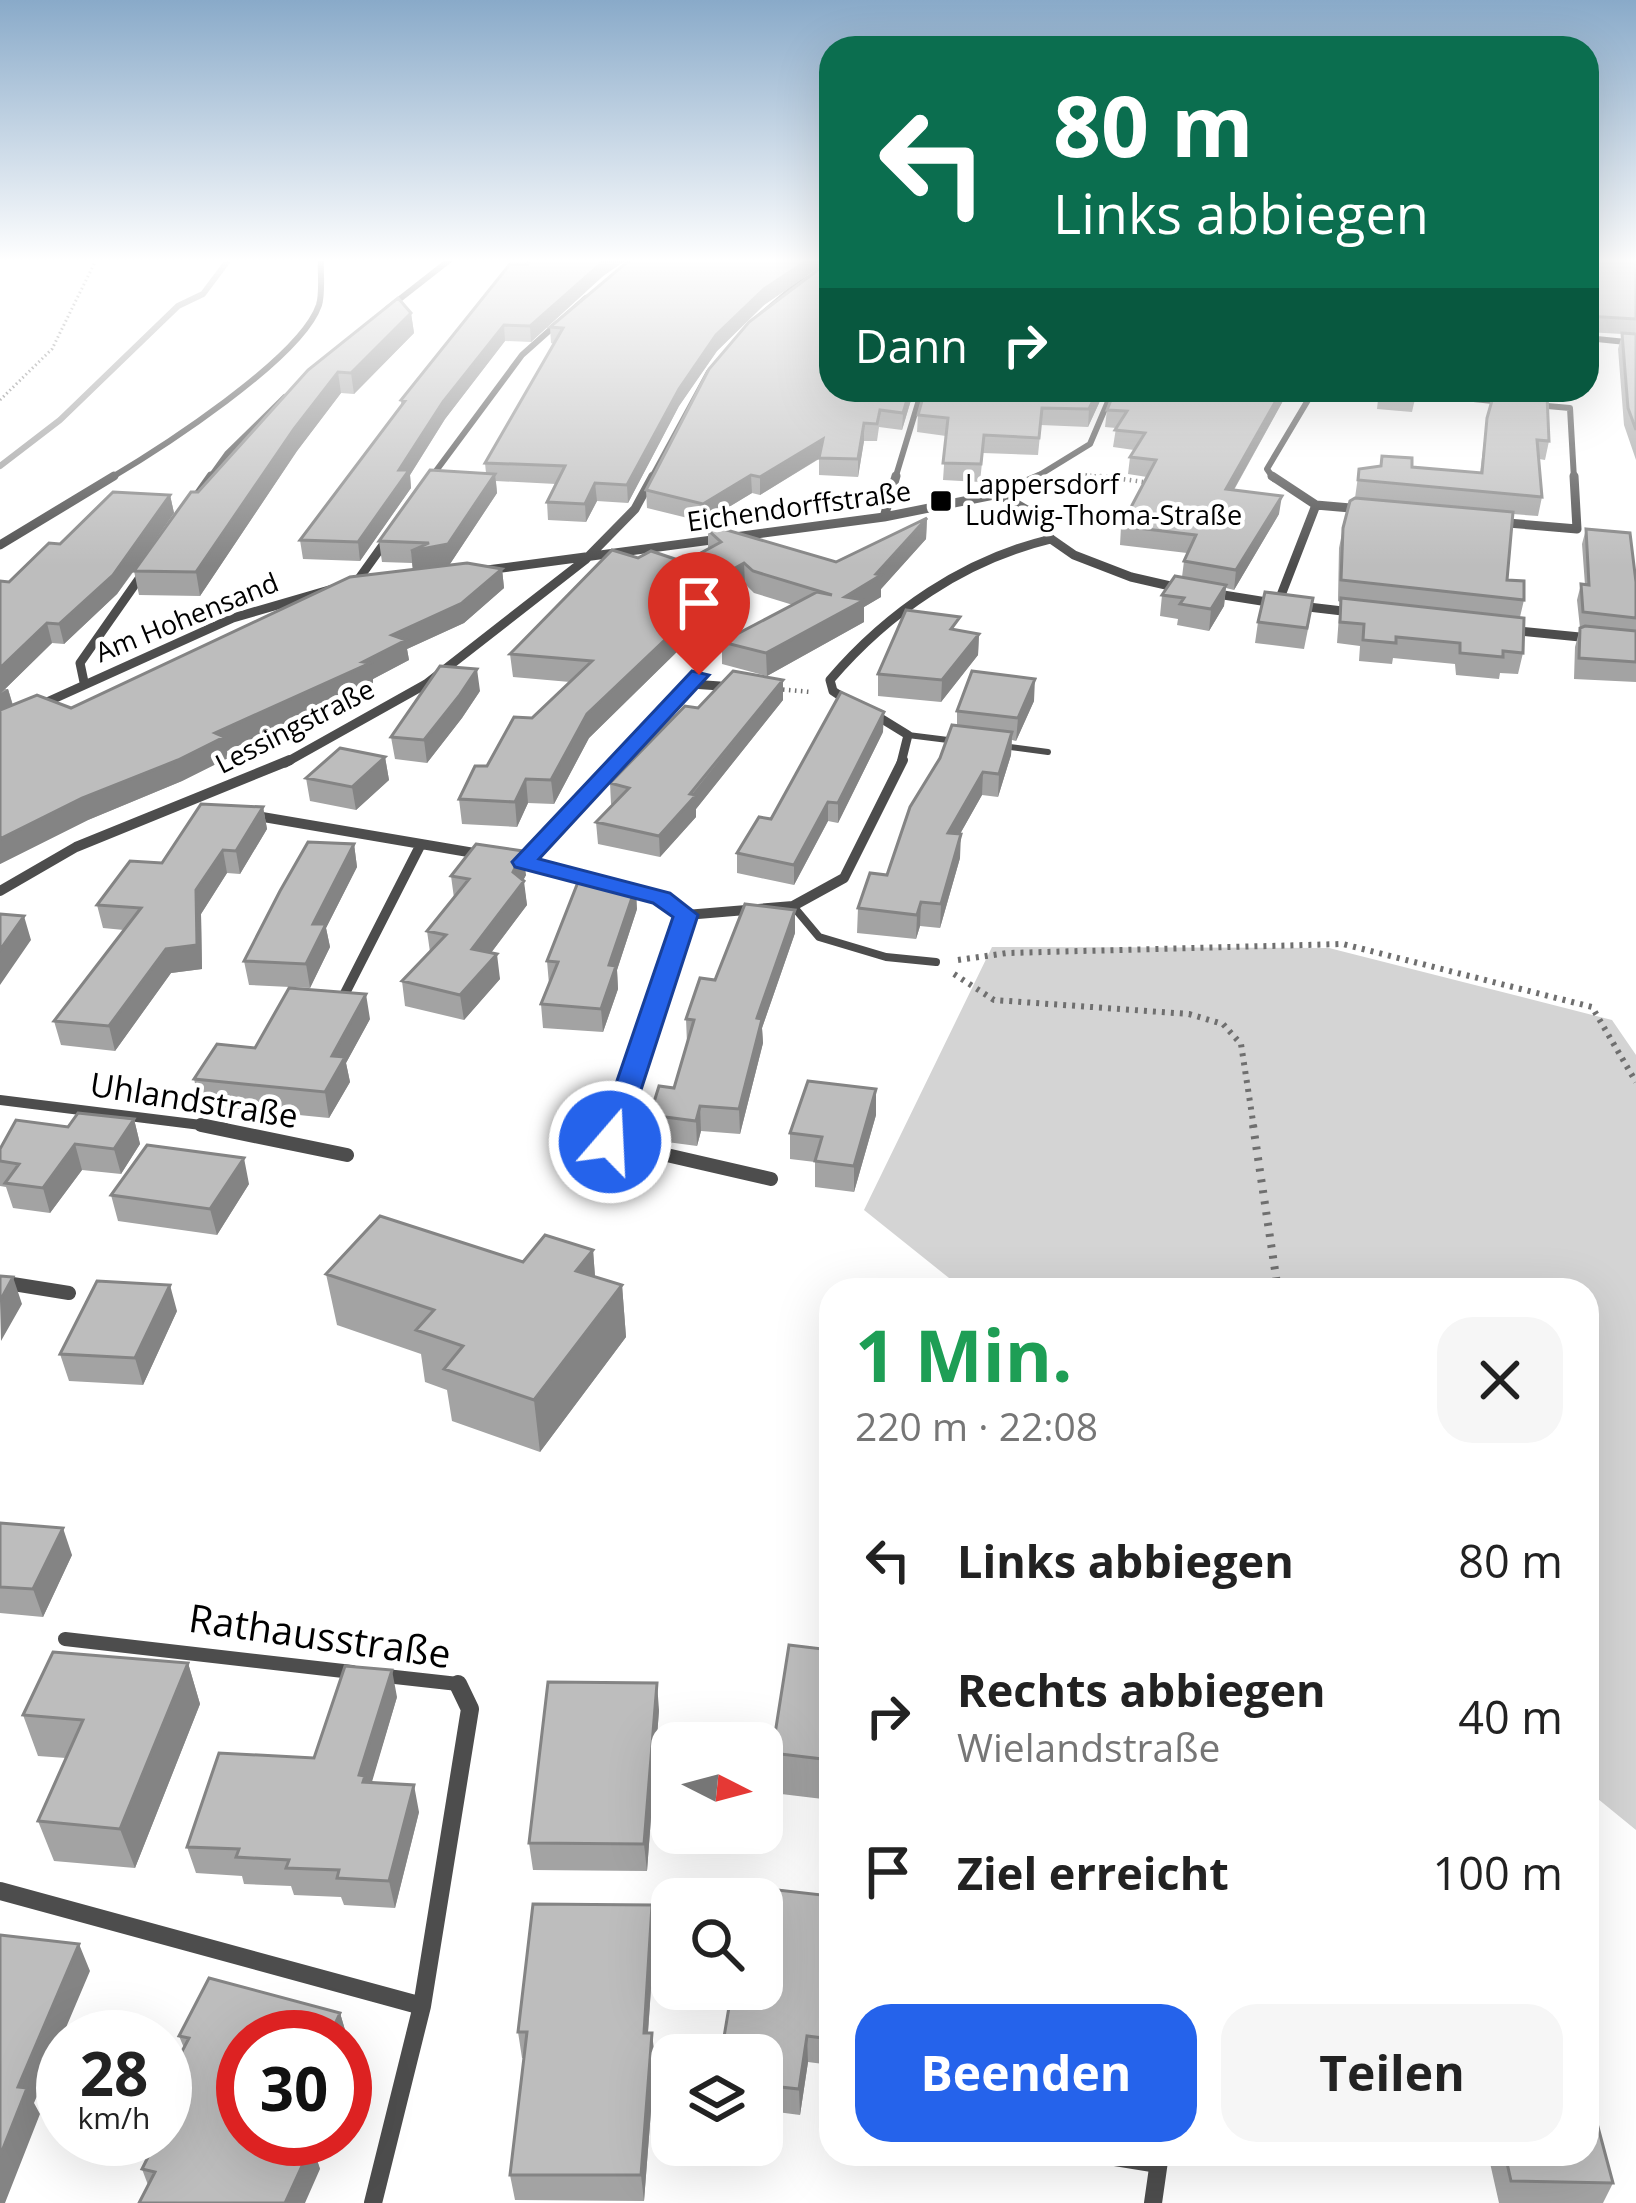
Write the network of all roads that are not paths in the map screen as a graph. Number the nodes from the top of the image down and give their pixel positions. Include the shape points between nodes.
1 (267, 361) edge
2 (518, 361) edge
3 (716, 361) edge
4 (292, 391) edge
5 (918, 402) edge
6 (1108, 402) edge
7 (1307, 402) edge
8 (1526, 404) edge
9 (421, 493) edge
10 (999, 494) junction
11 (1316, 505) junction
12 (1364, 509) edge
13 (187, 511) edge
14 (884, 517) junction
15 (1482, 520) edge
16 (394, 529) edge
17 (758, 534) junction
18 (1052, 539) junction
19 (769, 544) edge
20 (0, 545) edge
21 (585, 560) junction
22 (147, 568) edge
23 (468, 572) edge
24 (378, 581) edge
25 (355, 584) junction
26 (1278, 603) junction
27 (1359, 613) edge
28 (1486, 627) edge
29 (1593, 639) edge
30 (84, 682) junction
31 (720, 686) edge
32 (21, 716) edge
33 (908, 735) junction
34 (978, 743) edge
35 (1001, 746) edge
36 (1048, 752) dead end
37 (191, 805) junction
38 (214, 809) edge
39 (237, 813) edge
40 (421, 844) junction
41 (523, 862) junction
42 (0, 891) edge
43 (793, 906) junction
44 (686, 915) junction
45 (936, 962) road end
46 (338, 1006) edge
47 (0, 1100) edge
48 (33, 1103) junction
49 (25, 1120) edge
50 (346, 1154) dead end
51 (771, 1179) dead end
52 (0, 1282) edge
53 (69, 1293) dead end
54 (65, 1639) dead end
55 (458, 1684) joint
56 (0, 1892) edge
57 (422, 2006) junction
58 (1158, 2166) edge
59 (374, 2203) edge
60 (1153, 2203) edge

1 - 20 street via 181,436
2 - 9 street
3 - 21 street via 647,494
4 - 13 street via 226,454
5 - 14 street
6 - 10 street, Eichendorffstraße via 1090,443
7 - 11 street via 1267,469
8 - 15 street via 1570,408 1577,529
10 - 14 street, Eichendorffstraße
10 - 18 street via 1032,514
11 - 12 street
11 - 26 street
14 - 17 street, Eichendorffstraße
16 - 25 street
17 - 19 lane
17 - 21 street, Eichendorffstraße
18 - 26 street via 1131,578
18 - 33 street via 1025,544 917,601 830,680 844,700
21 - 23 street
21 - 37 street, Lessingstraße via 426,684
22 - 30 street via 80,663
24 - 25 street, Am Hohensand
25 - 30 street, Am Hohensand via 232,617
26 - 27 street
28 - 29 street
30 - 32 street, Am Hohensand
31 - 41 street via 695,679
33 - 34 lane
33 - 43 street via 896,780 844,878
35 - 36 lane
37 - 38 street
37 - 42 street, Lessingstraße via 76,847
39 - 40 street
40 - 41 street
40 - 46 street
41 - 44 street via 661,898
43 - 44 street
43 - 45 lane via 819,937
44 - 51 street via 610,1142
47 - 48 street, Uhlandstraße
48 - 49 street
48 - 50 street, Uhlandstraße
52 - 53 street
54 - 55 lane, Rathausstraße
55 - 57 street, Rathausstraße via 470,1709
56 - 57 street
57 - 59 street, Rathausstraße
58 - 60 street

